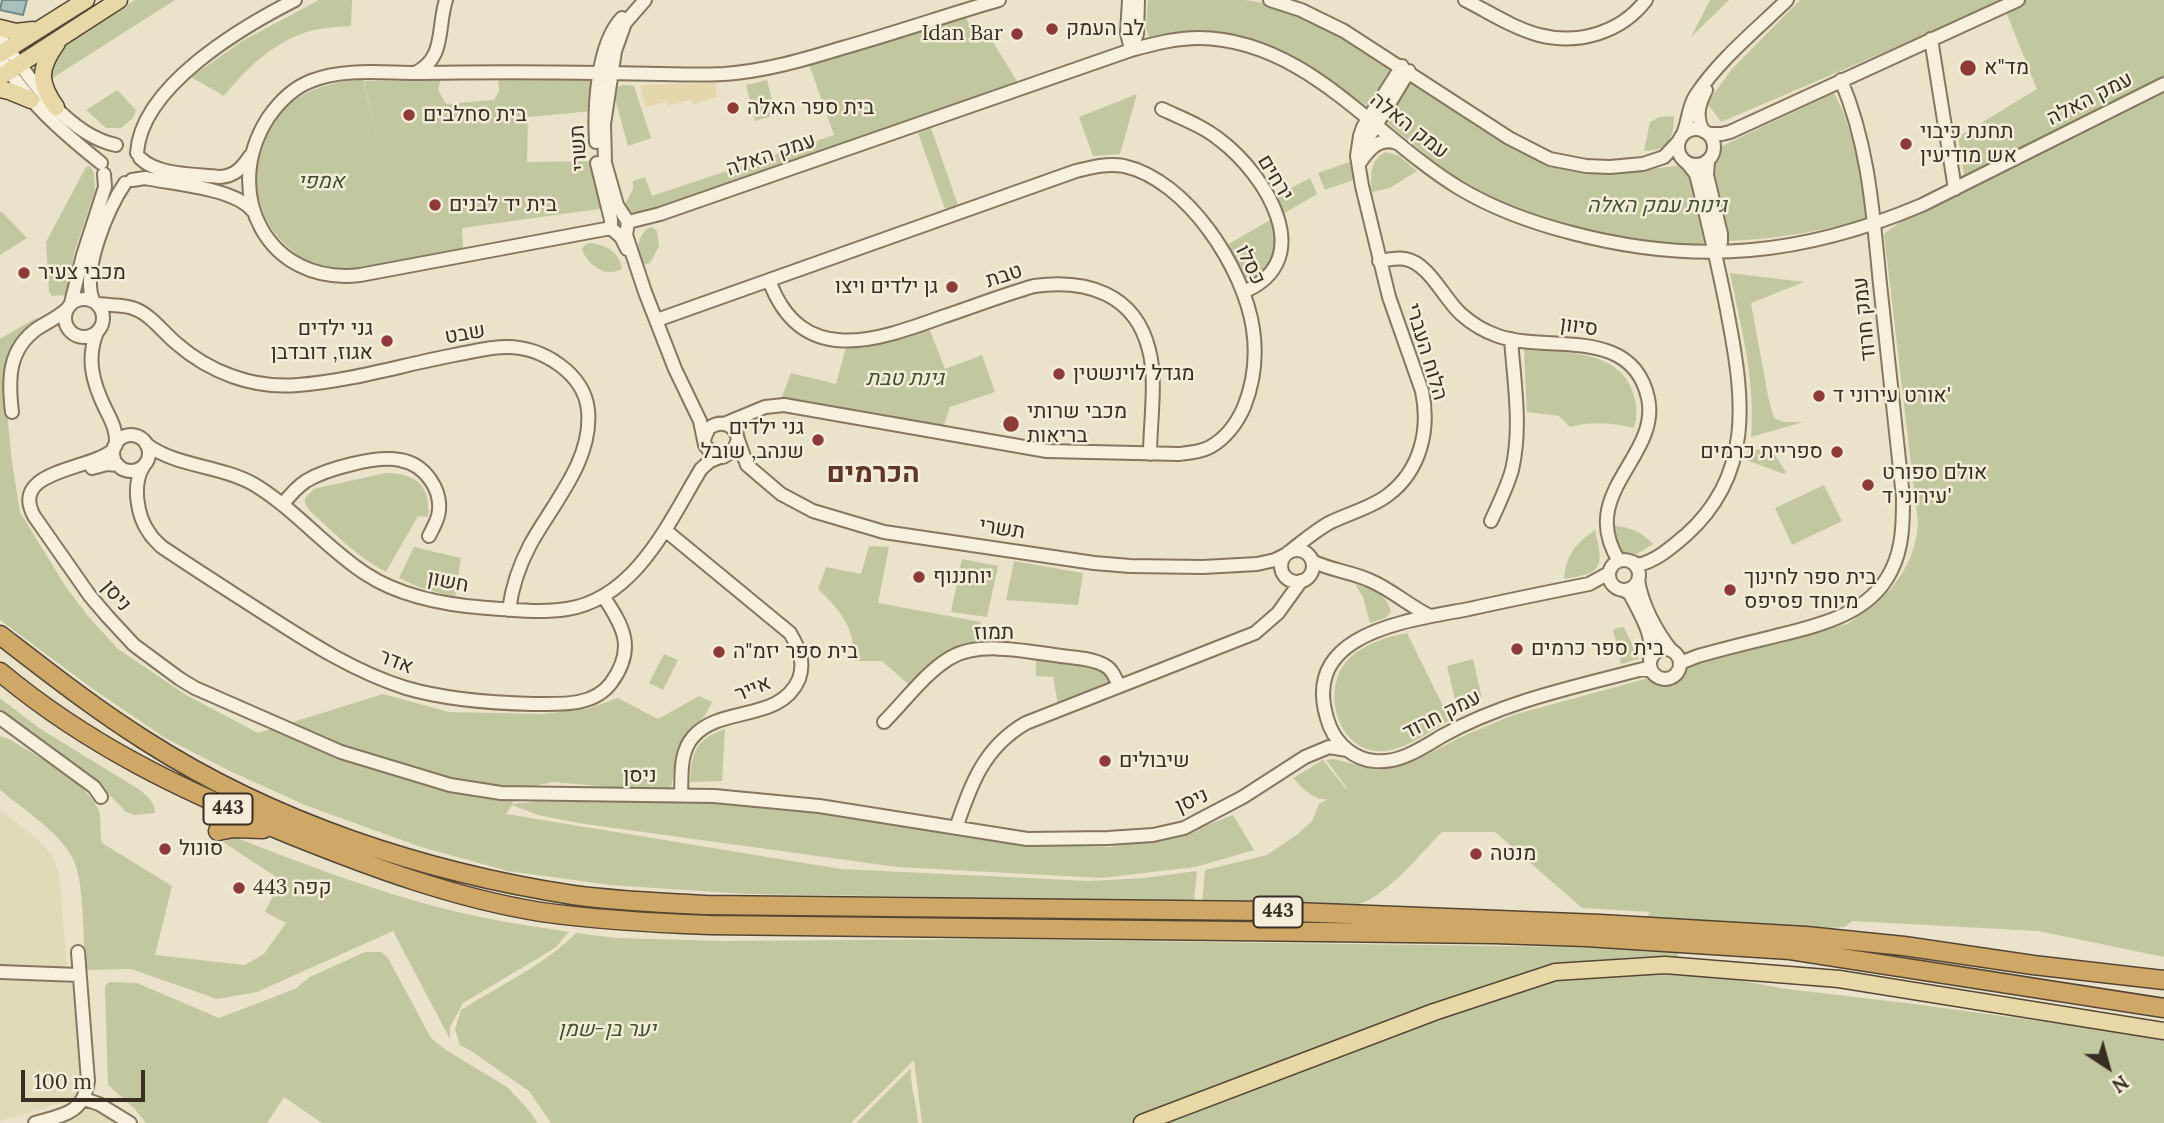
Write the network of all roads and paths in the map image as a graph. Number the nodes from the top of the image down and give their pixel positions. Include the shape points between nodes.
1 (86, 0) edge
2 (119, 0) edge
3 (295, 0) edge
4 (446, 0) edge
5 (644, 0) edge
6 (999, 0) edge
7 (1129, 0) edge
8 (1138, 0) edge
9 (1270, 0) edge
10 (1465, 0) edge
11 (1646, 0) edge
12 (1787, 0) edge
13 (2018, 0) edge
14 (42, 27) junction
15 (0, 28) edge
16 (63, 37) junction
17 (1931, 39) junction
18 (618, 41) junction
19 (439, 46) junction
20 (1131, 50) junction
21 (5, 59) edge
22 (1405, 68) junction
23 (1716, 71) junction
24 (461, 72) junction
25 (415, 73) junction
26 (600, 73) junction
27 (648, 74) junction
28 (1841, 80) junction
29 (2164, 84) edge
30 (0, 89) edge
31 (31, 100) junction
32 (56, 107) junction
33 (1162, 109) dead end
34 (1372, 121) junction
35 (147, 122) junction
36 (1705, 133) junction
37 (1681, 139) junction
38 (120, 145) junction
39 (1400, 145) junction
40 (253, 152) junction
41 (139, 155) junction
42 (1708, 161) junction
43 (1688, 164) junction
44 (103, 168) junction
45 (1359, 169) junction
46 (129, 182) junction
47 (1955, 189) junction
48 (256, 214) junction
49 (619, 224) junction
50 (1874, 225) junction
51 (1716, 253) junction
52 (1379, 261) junction
53 (769, 280) junction
54 (1242, 292) junction
55 (96, 302) junction
56 (69, 307) junction
57 (127, 307) junction
58 (657, 320) junction
59 (39, 327) junction
60 (100, 328) junction
61 (72, 332) junction
62 (1511, 339) junction
63 (91, 363) junction
64 (693, 406) junction
65 (756, 410) junction
66 (12, 412) dead end
67 (112, 422) junction
68 (721, 424) junction
69 (131, 436) junction
70 (737, 438) junction
71 (704, 441) junction
72 (146, 444) junction
73 (115, 447) junction
74 (1150, 454) junction
75 (166, 455) junction
76 (722, 457) junction
77 (145, 464) junction
78 (121, 467) junction
79 (699, 473) junction
80 (755, 473) junction
81 (137, 490) junction
82 (283, 504) junction
83 (1491, 520) dead end
84 (41, 526) junction
85 (665, 530) junction
86 (1316, 531) junction
87 (429, 536) dead end
88 (1287, 553) junction
89 (1311, 559) junction
90 (1619, 561) junction
91 (1633, 562) junction
92 (1257, 564) junction
93 (1340, 571) junction
94 (1609, 573) junction
95 (1285, 577) junction
96 (1304, 580) junction
97 (1638, 580) junction
98 (1623, 590) junction
99 (1393, 595) junction
100 (603, 596) junction
101 (1282, 607) junction
102 (509, 610) junction
103 (1431, 617) junction
104 (1392, 625) junction
105 (0, 635) edge
106 (1671, 650) junction
107 (1680, 663) junction
108 (1651, 665) junction
109 (0, 674) edge
110 (1119, 686) junction
111 (0, 718) edge
112 (884, 722) dead end
113 (1329, 722) junction
114 (1347, 750) junction
115 (1305, 757) junction
116 (681, 795) junction
117 (101, 797) dead end
118 (956, 828) junction
119 (218, 831) dead end
120 (291, 835) junction
121 (78, 952) dead end
122 (0, 972) edge
123 (79, 975) junction
124 (2164, 980) edge
125 (2164, 1008) edge
126 (2164, 1031) edge
127 (84, 1099) junction
128 (35, 1123) edge
129 (130, 1123) edge
130 (1142, 1123) edge

1 - 14 main road
2 - 16 main road
3 - 35 street via 198,61 165,92
4 - 19 street
5 - 18 street via 625,23
5 - 26 street via 617,23
6 - 27 street via 782,66 722,74
7 - 20 street
8 - 20 street via 1137,34
9 - 22 street, עמק האלה via 1344,30
10 - 11 street via 1524,30 1554,38 1583,38 1615,27
12 - 23 street
13 - 17 street
14 - 15 main road via 16,32
14 - 21 main road
16 - 21 main road
16 - 32 main road via 43,69 43,85
17 - 28 street
17 - 47 street
18 - 26 street
18 - 27 street via 622,59
19 - 24 street via 447,65
19 - 25 street via 430,64
20 - 34 street, עמק האלה via 1191,38 1249,46 1293,64
20 - 49 street, עמק האלה via 660,214
21 - 31 street
21 - 32 street
22 - 34 street, הלוח העברי
22 - 37 street, עמק האלה via 1510,138 1566,163 1643,164 1664,157
23 - 36 street via 1699,108
23 - 37 street via 1691,103
24 - 25 street
24 - 26 street
25 - 40 street via 342,74 310,81 289,94 272,113
26 - 27 street
26 - 49 street, תשרי via 597,161
28 - 36 street via 1730,132
28 - 50 street, עמק חרוד via 1862,141
29 - 47 street, עמק האלה
30 - 31 main road
31 - 44 street
32 - 38 street via 97,139
33 - 54 street, ירחים via 1232,150 1255,175 1271,204 1280,232 1277,265 1264,281
34 - 39 street, עמק האלה
34 - 45 street, הלוח העברי via 1357,146
35 - 38 street via 134,138
35 - 41 street via 138,144
36 - 37 street via 1692,130
36 - 42 street via 1714,150
37 - 43 street via 1678,152
38 - 41 street
38 - 44 street via 107,150
39 - 45 street via 1381,141 1368,151
39 - 51 street, עמק האלה via 1460,189 1535,222 1633,246
40 - 41 street via 239,170 220,177 166,170
40 - 48 street via 250,186
41 - 46 street via 140,168
42 - 43 street
42 - 51 street via 1721,234
43 - 51 street via 1696,174
44 - 46 street via 113,182
44 - 56 street via 105,187
45 - 52 street, הלוח העברי
46 - 48 street via 145,178 231,195
46 - 55 street via 110,210 94,258 89,282
47 - 50 street, עמק האלה
48 - 49 street, עמק האלה via 278,252 310,271 336,277
49 - 58 street, תשרי
50 - 51 street, עמק האלה via 1805,243
50 - 107 street, עמק חרוד via 1903,497 1902,533 1892,569 1869,598 1826,623
51 - 91 street via 1738,369 1738,446 1726,482 1705,516 1654,559 1637,565
52 - 62 street, סיוון via 1414,262 1460,314 1484,330
52 - 86 street, הלוח העברי via 1425,406 1423,442 1409,473 1388,495
53 - 54 street, כסלו via 1076,171 1106,165 1143,172 1193,209 1221,248
53 - 58 street, כסלו
53 - 74 street, טבת via 779,302 797,323 836,341 890,336 1034,286 1072,285 1106,293 1129,310 1149,348
54 - 74 street, כסלו via 1253,326 1255,369 1240,416 1230,431 1208,448
55 - 56 street via 79,299
55 - 57 street, שבט
55 - 60 street via 104,315
56 - 59 street
56 - 61 street via 65,320
57 - 60 street via 113,312
57 - 102 street, שבט via 146,316 199,360 232,377 264,385 328,382 507,347 553,360 582,392 588,408 588,432 571,477 518,570
58 - 64 street, תשרי
59 - 61 street via 57,326
59 - 66 street via 21,345 12,363
60 - 61 street via 85,337
60 - 63 street
61 - 63 street
62 - 83 street via 1516,449
62 - 90 street, סיוון via 1601,348 1625,360 1643,382 1649,422 1610,499 1607,532
63 - 67 street
64 - 68 street, תשרי via 709,421
64 - 71 street, תשרי
65 - 68 street, כסלו
65 - 70 street via 743,421
65 - 74 street, כסלו via 792,406 1047,451
67 - 69 street
67 - 73 street
68 - 70 street via 734,429
68 - 71 street via 709,428
69 - 72 street
69 - 73 street
70 - 76 street via 733,451
70 - 80 street, תשרי via 742,456
71 - 76 street via 712,454
71 - 79 street, חשון
72 - 75 street, חשון
72 - 77 street
73 - 78 street
73 - 84 street, ניסן via 98,459 33,486 28,505
75 - 77 street
75 - 82 street, חשון via 236,475
76 - 79 street, חשון
76 - 80 street, תשרי
77 - 78 street via 136,471
77 - 81 street, אדר
78 - 81 street, אדר
78 - 84 street, ניסן via 107,464 43,486 33,502
79 - 85 street, חשון
80 - 92 street, תשרי via 813,511 884,532 1094,563
81 - 100 street, אדר via 145,525 162,547 324,651 409,689 508,704 578,703 595,698 617,675 626,647 617,616
82 - 87 street via 295,489 318,475 374,460 399,459 423,470 436,489 438,517
82 - 102 street, חשון via 380,582 449,604
84 - 116 street, ניסן via 90,596 148,657 195,688 341,752 450,785 501,793
85 - 100 street, חשון via 630,576
85 - 116 street, אייר via 790,633 802,666 793,689 775,705 701,729 691,739 682,763
86 - 88 street, הלוח העברי
86 - 89 street via 1308,542
88 - 89 street via 1300,550
88 - 92 street, תשרי
88 - 95 street via 1281,565
89 - 93 street
89 - 96 street via 1312,570
90 - 91 street
90 - 94 street
91 - 97 street via 1639,570
92 - 95 street, תשרי
93 - 96 street
93 - 99 street via 1366,578
94 - 98 street via 1614,586
94 - 103 street via 1588,584
95 - 96 street
95 - 101 street
96 - 101 street
97 - 98 street
97 - 106 street via 1657,631
98 - 108 street via 1631,596 1649,636
99 - 103 street
99 - 104 street via 1399,616
100 - 102 street, חשון via 569,609
101 - 110 street via 1255,633
103 - 104 street
104 - 113 street via 1357,640 1329,668 1323,690
105 - 124 highway, 443 via 146,741 256,800 395,854 468,875 573,895 706,905 1269,911 1600,924 1818,937
106 - 107 street
106 - 108 street via 1653,654
107 - 108 street via 1669,679 1658,678
108 - 114 street, עמק חרוד via 1502,707 1402,758 1375,761
109 - 120 highway, 443 via 75,729 130,761
110 - 112 street, תמוז via 1110,669 1094,661 1005,649 977,650 956,655 938,667
110 - 118 street via 1026,723 1000,740 976,775
111 - 117 street via 94,787
113 - 114 street
113 - 115 street, ניסן via 1324,738
114 - 115 street, ניסן via 1329,747
115 - 118 street, ניסן via 1212,815 1153,835 1027,839
116 - 118 street, ניסן via 819,806
119 - 120 highway via 251,827
120 - 125 highway, 443 via 456,893 542,912 611,919 710,925 1586,937 1790,950
121 - 123 street
122 - 123 street
123 - 127 street via 88,1081
126 - 130 main road via 1839,979 1665,965 1555,972 1434,1012
127 - 128 street via 68,1114
127 - 129 street

